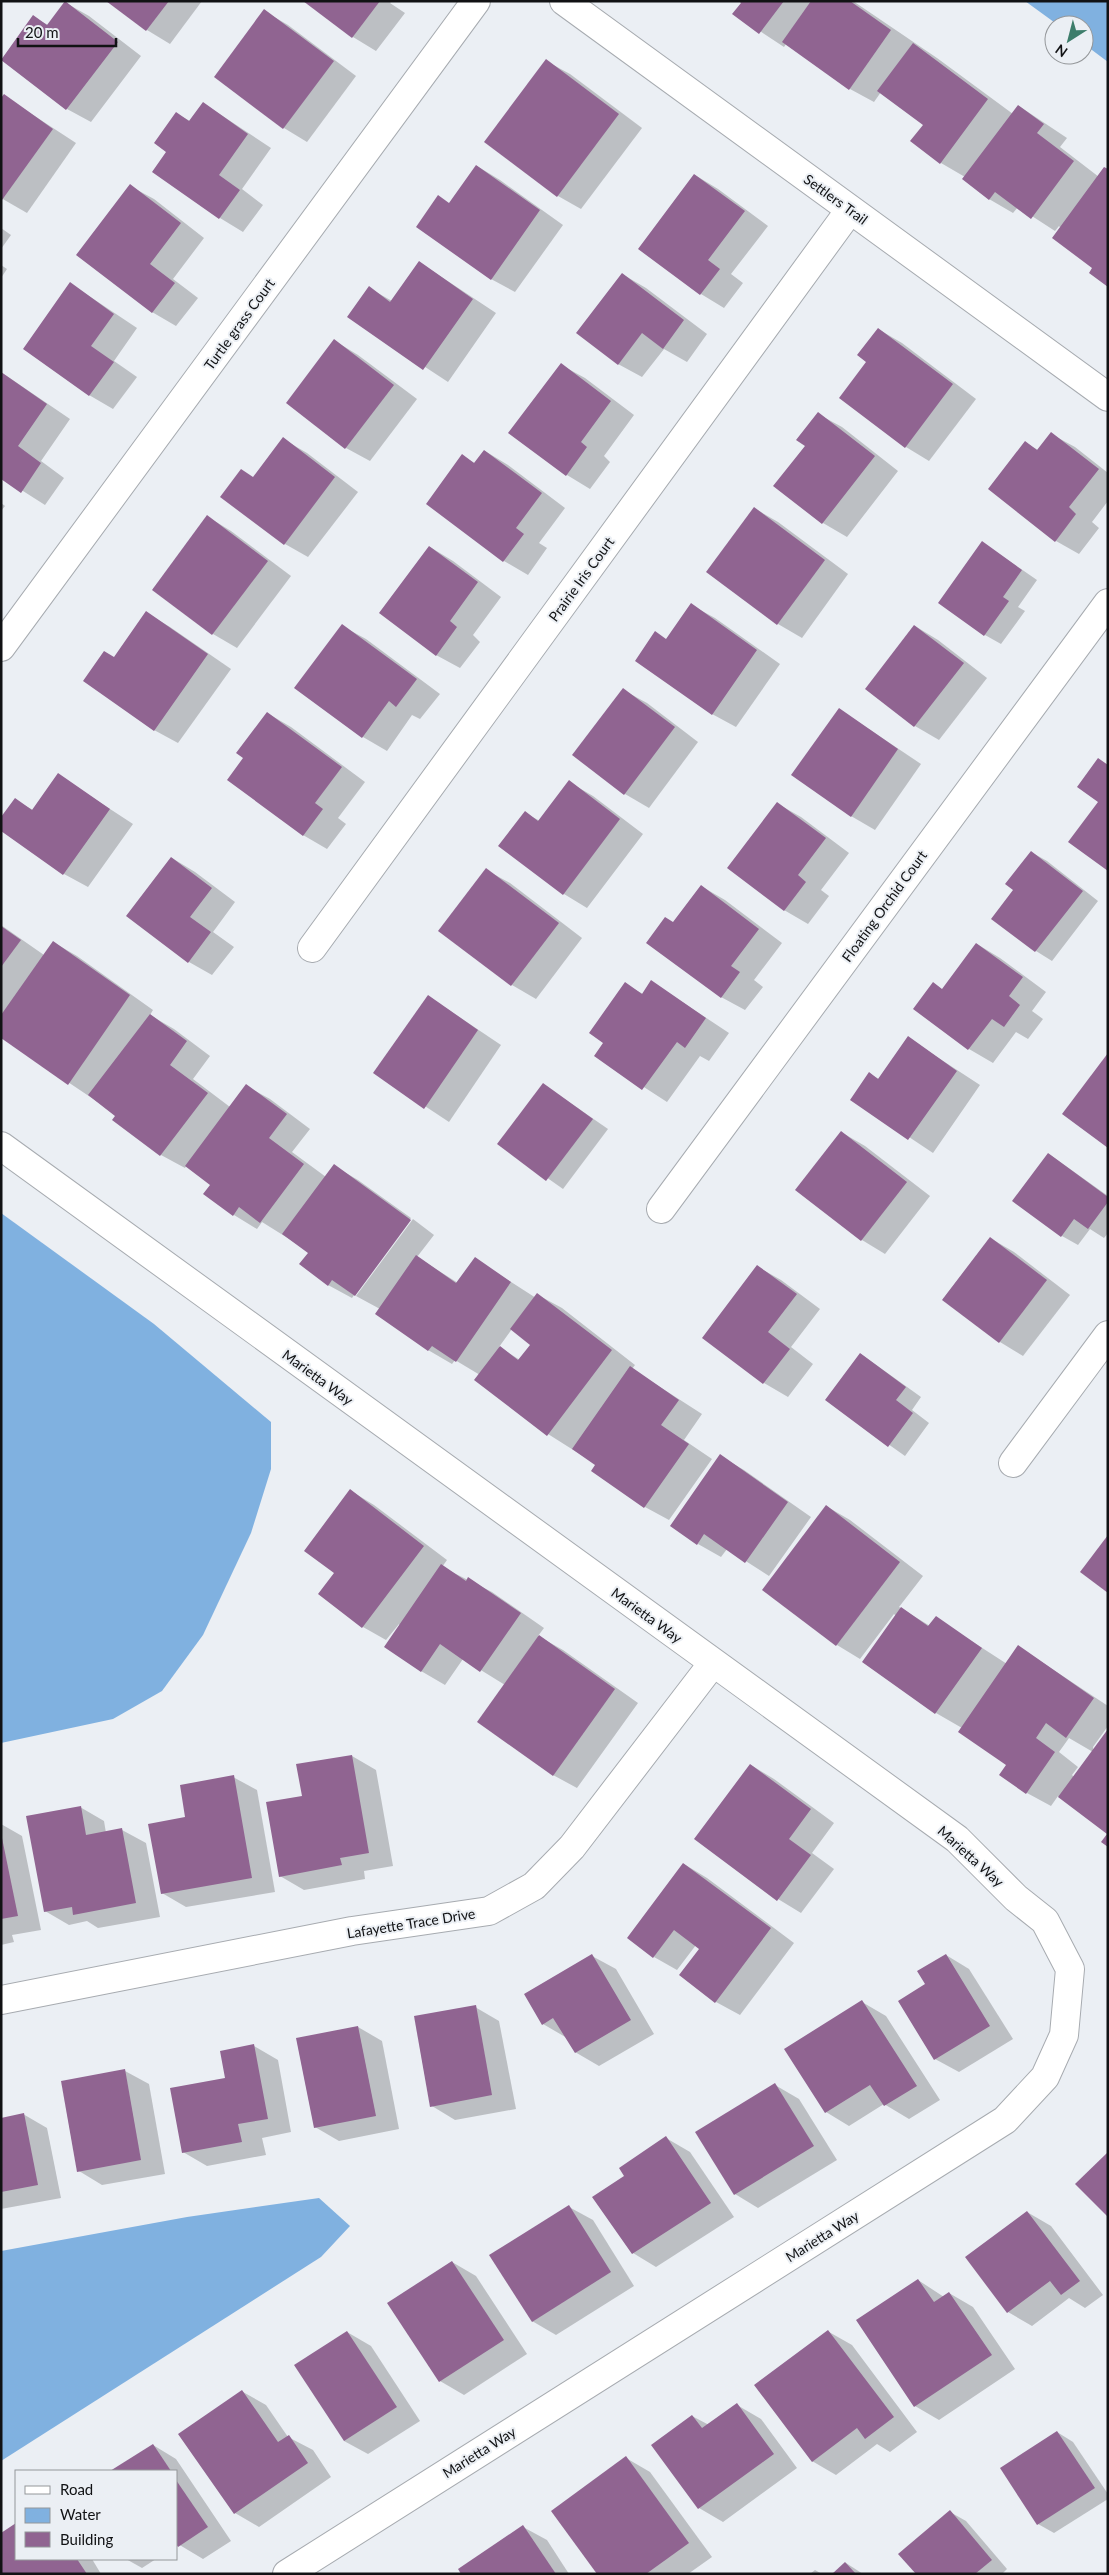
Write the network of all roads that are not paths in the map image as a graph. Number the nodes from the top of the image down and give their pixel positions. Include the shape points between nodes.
1 (476, 1) edge
2 (564, 1) edge
3 (850, 210) junction
4 (1108, 397) edge
5 (1108, 603) edge
6 (1, 647) edge
7 (312, 948) dead end
8 (1, 1146) edge
9 (661, 1209) dead end
10 (1108, 1335) edge
11 (1013, 1463) dead end
12 (713, 1663) junction
13 (1, 2000) edge
14 (287, 2574) edge

1 - 6 street, Turtle grass Court
2 - 3 street, Settlers Trail
3 - 4 street, Settlers Trail
3 - 7 street, Prairie Iris Court
5 - 9 street, Floating Orchid Court
8 - 12 street, Marietta Way
10 - 11 street
12 - 13 street, Lafayette Trace Drive via 572,1847 534,1886 489,1911 352,1931
12 - 14 street, Marietta Way via 957,1839 1016,1898 1045,1921 1070,1969 1064,2035 1045,2077 1006,2120

